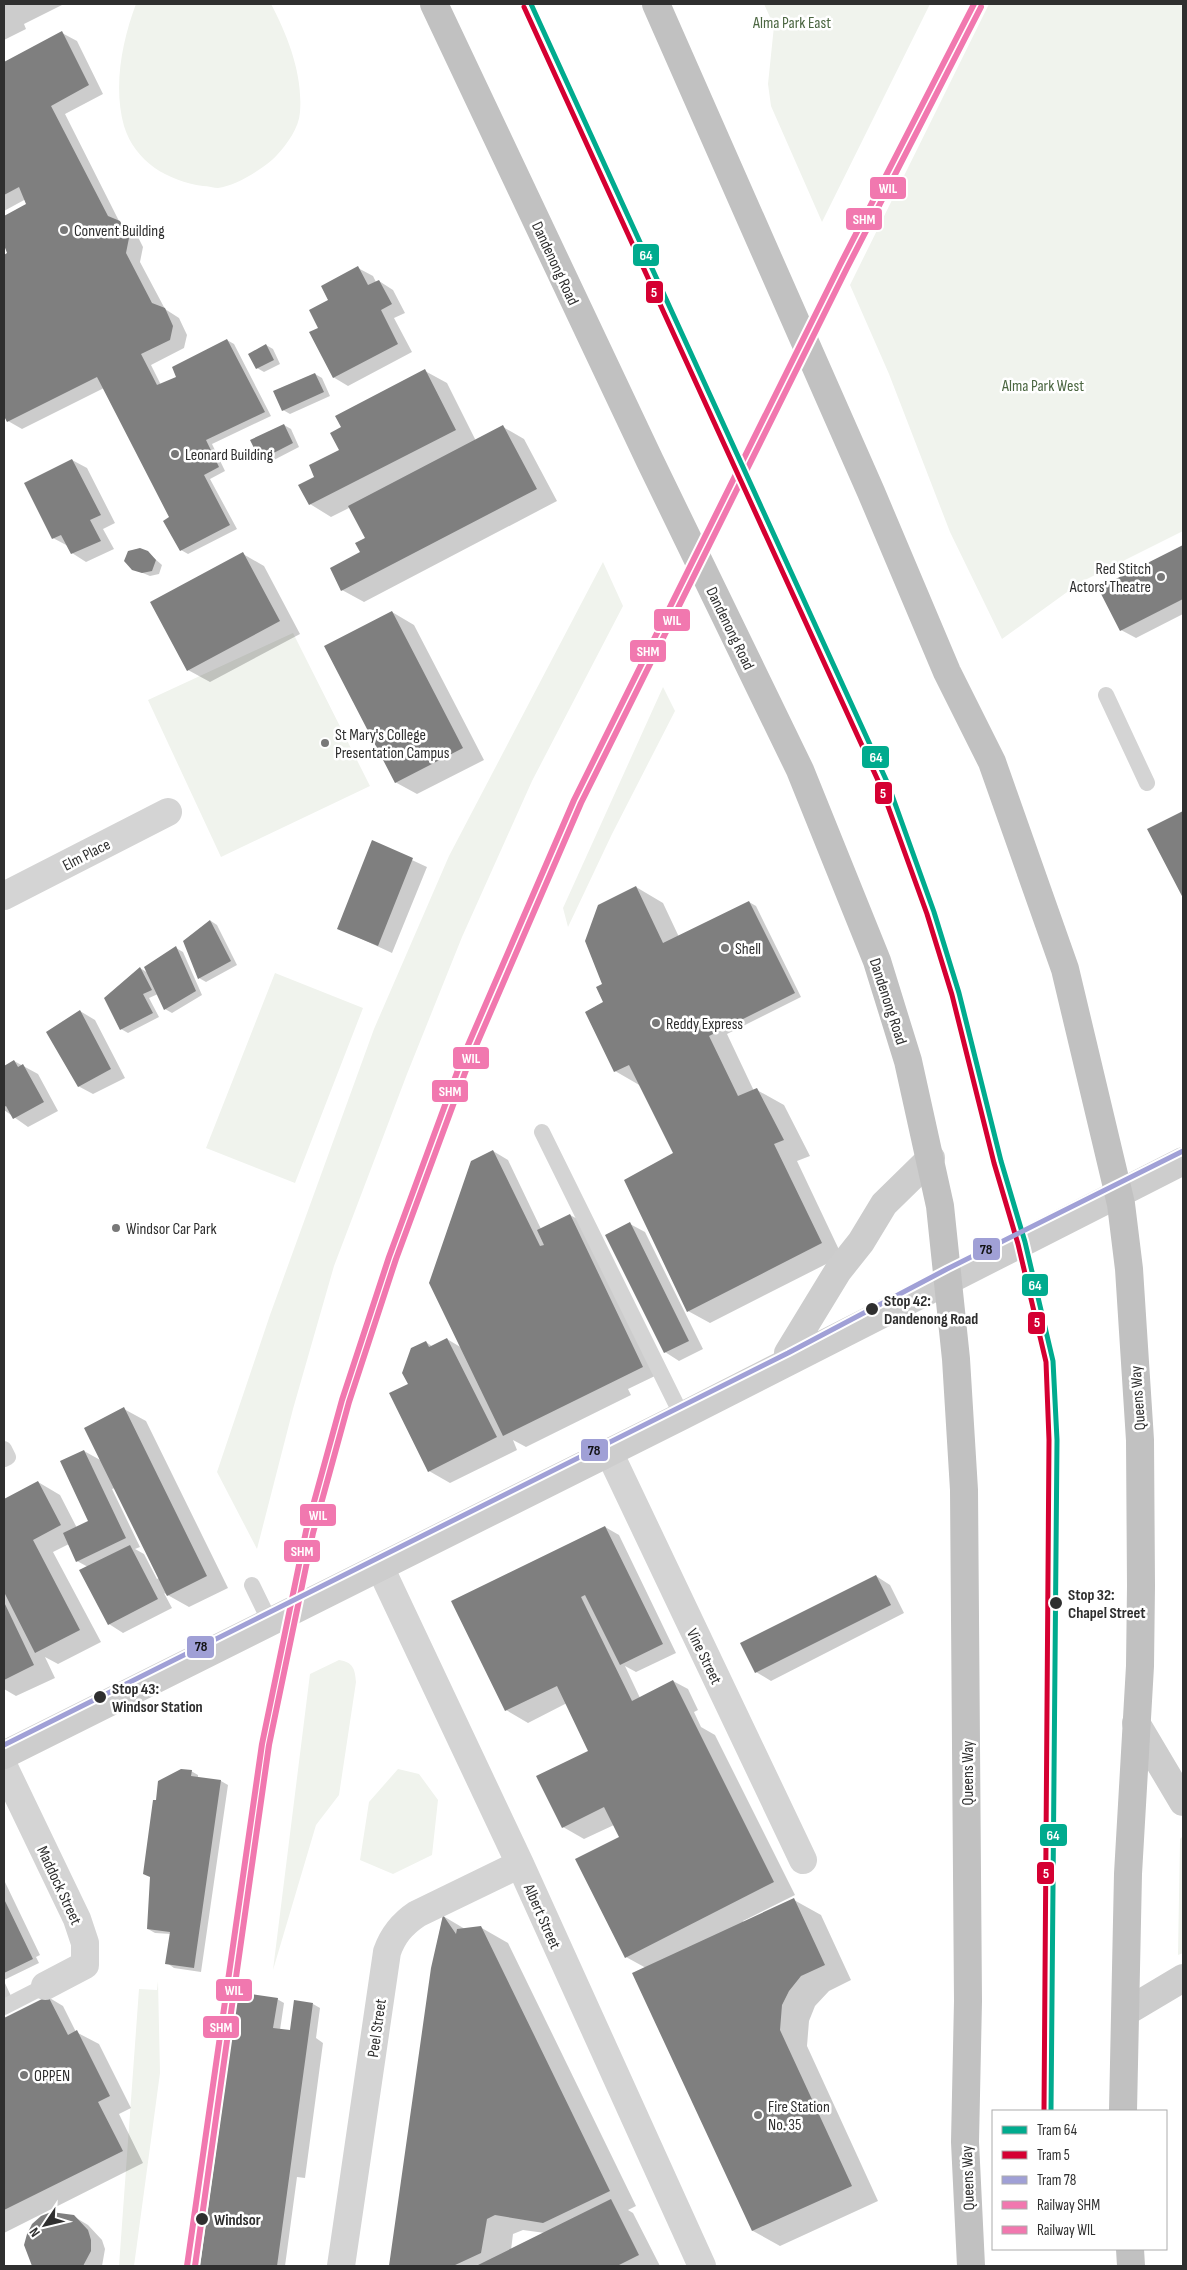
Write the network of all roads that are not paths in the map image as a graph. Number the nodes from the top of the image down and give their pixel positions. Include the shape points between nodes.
1 (434, 4) edge
2 (656, 4) edge
3 (1106, 695) dead end
4 (1147, 783) dead end
5 (168, 812) dead end
6 (4, 896) edge
7 (542, 1132) dead end
8 (931, 1158) junction
9 (1183, 1161) edge
10 (1118, 1194) junction
11 (948, 1280) junction
12 (787, 1362) junction
13 (682, 1416) junction
14 (4, 1449) edge
15 (608, 1452) junction
16 (4, 1459) edge
17 (380, 1567) junction
18 (252, 1585) dead end
19 (270, 1622) junction
20 (1136, 1723) junction
21 (4, 1755) edge
22 (4, 1767) edge
23 (1183, 1802) edge
24 (803, 1860) dead end
25 (520, 1864) junction
26 (1183, 1978) edge
27 (45, 1986) joint
28 (4, 2007) edge
29 (1126, 2012) junction
30 (1123, 2110) edge
31 (1130, 2250) edge
32 (341, 2266) edge
33 (702, 2266) edge
34 (972, 2266) edge
35 (1131, 2266) edge

1 - 8 highway, Dandenong Road via 800,770 870,943 908,1061
2 - 10 highway via 947,672 992,762 1065,969
3 - 4 lane
5 - 6 street, Elm Place
7 - 13 lane
8 - 11 highway, Dandenong Road
8 - 12 street via 884,1204 861,1242 838,1271 788,1353
9 - 10 street
10 - 11 street
10 - 20 highway, Queens Way via 1129,1269 1140,1440 1140,1666
11 - 12 street
11 - 34 highway, Queens Way via 964,1490 966,2142
12 - 13 street
13 - 15 street
14 - 16 lane via 8,1457
15 - 17 street
15 - 24 street, Vine Street
17 - 19 street
17 - 25 street, Albert Street
18 - 19 lane
19 - 21 street
20 - 23 street
20 - 29 highway, Queens Way via 1128,1874
22 - 27 street, Maddock Street via 78,1918 85,1943 85,1965
25 - 32 street, Peel Street via 417,1914 406,1921 391,1940 385,1962
25 - 33 street, Albert Street
26 - 29 street
27 - 28 lane
29 - 30 highway, Queens Way
31 - 35 highway

